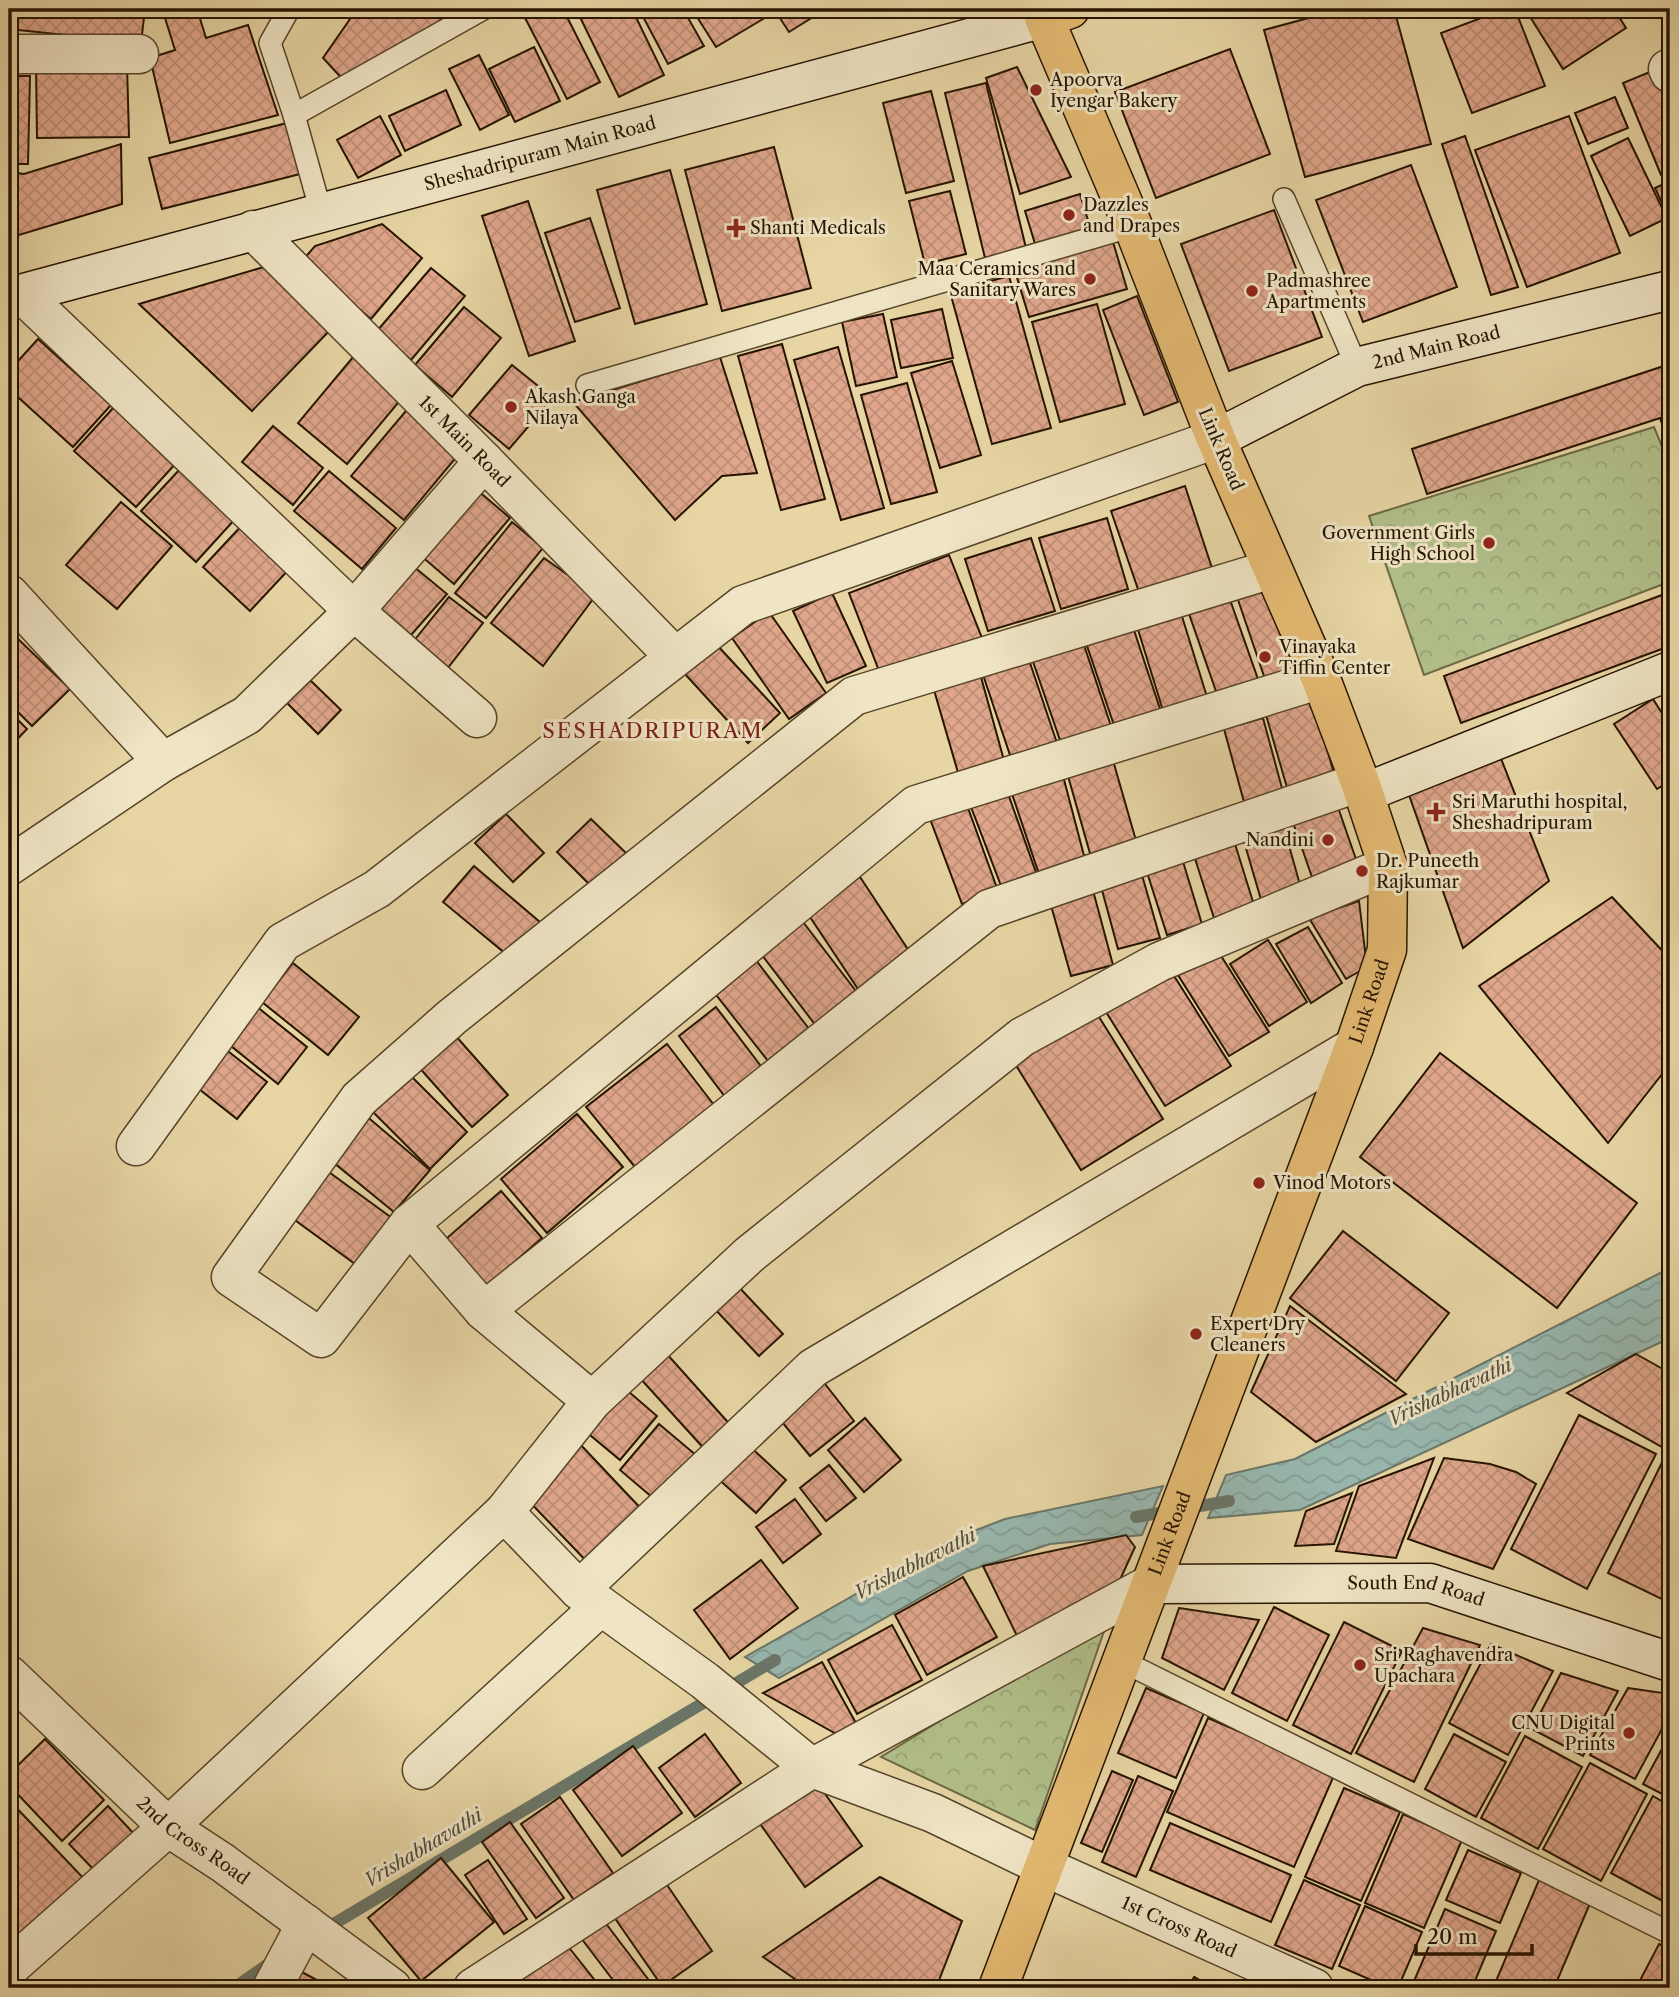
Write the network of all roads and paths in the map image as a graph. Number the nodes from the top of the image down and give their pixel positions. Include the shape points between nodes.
1 (289, 9) edge
2 (483, 9) edge
3 (1057, 14) edge
4 (9, 54) edge
5 (139, 54) dead end
6 (294, 115) junction
7 (1284, 199) dead end
8 (321, 212) junction
9 (1133, 226) junction
10 (253, 230) junction
11 (1670, 290) edge
12 (16, 295) edge
13 (1357, 367) junction
14 (587, 385) dead end
15 (1216, 439) junction
16 (484, 461) junction
17 (1272, 569) junction
18 (13, 610) edge
19 (354, 611) junction
20 (675, 657) junction
21 (1670, 671) edge
22 (1321, 680) junction
23 (477, 718) dead end
24 (163, 762) junction
25 (1362, 787) junction
26 (9, 866) edge
27 (1388, 866) junction
28 (1354, 1047) junction
29 (136, 1146) dead end
30 (409, 1224) junction
31 (484, 1311) junction
32 (592, 1401) junction
33 (504, 1512) junction
34 (1152, 1584) junction
35 (590, 1598) junction
36 (1122, 1661) junction
37 (1670, 1662) edge
38 (9, 1675) edge
39 (812, 1768) junction
40 (422, 1770) dead end
41 (168, 1827) junction
42 (1045, 1867) junction
43 (305, 1926) junction
44 (1670, 1933) edge
45 (9, 1968) edge
46 (276, 1979) edge
47 (392, 1988) edge
48 (473, 1988) edge
49 (998, 1988) edge
50 (1314, 1988) edge

1 - 6 lane via 270,43
2 - 6 lane
3 - 8 street, Sheshadripuram Main Road
3 - 9 main road, Link Road
4 - 5 street
6 - 8 lane
7 - 13 lane
8 - 10 street, Sheshadripuram Main Road
9 - 14 lane
9 - 15 main road, Link Road
10 - 12 street, Sheshadripuram Main Road
10 - 16 street, 1st Main Road
11 - 13 street, 2nd Main Road
12 - 19 street
13 - 15 street, 2nd Main Road
15 - 17 main road, Link Road
15 - 20 street, 2nd Main Road via 743,605
16 - 19 street
16 - 20 street, 1st Main Road
17 - 22 main road, Link Road
17 - 30 street via 854,696 452,1017 359,1099 231,1277 321,1338
18 - 24 street
19 - 23 street
19 - 24 street via 247,715
20 - 29 street, 2nd Main Road via 377,889 283,942
21 - 25 street
22 - 25 main road, Link Road
22 - 30 street via 916,805
24 - 26 street
25 - 27 main road, Link Road
25 - 31 street via 989,909
27 - 28 main road, Link Road via 1387,950
27 - 32 street via 1158,962 1022,1037 750,1254
28 - 34 main road, Link Road
28 - 35 street via 813,1368
30 - 31 street
31 - 32 street
32 - 33 street
33 - 35 street, 1st Cross Road
33 - 41 street
34 - 36 main road, Link Road
34 - 37 street, South End Road via 1430,1583
34 - 39 street
35 - 39 street, 1st Cross Road via 705,1681
35 - 40 street
36 - 42 main road, Link Road
36 - 44 lane
38 - 41 street, 2nd Cross Road
39 - 42 street, 1st Cross Road via 933,1814
39 - 48 street
41 - 43 street, 2nd Cross Road
41 - 45 street
42 - 49 main road, Link Road
42 - 50 street, 1st Cross Road
43 - 46 street
43 - 47 street, 2nd Cross Road

